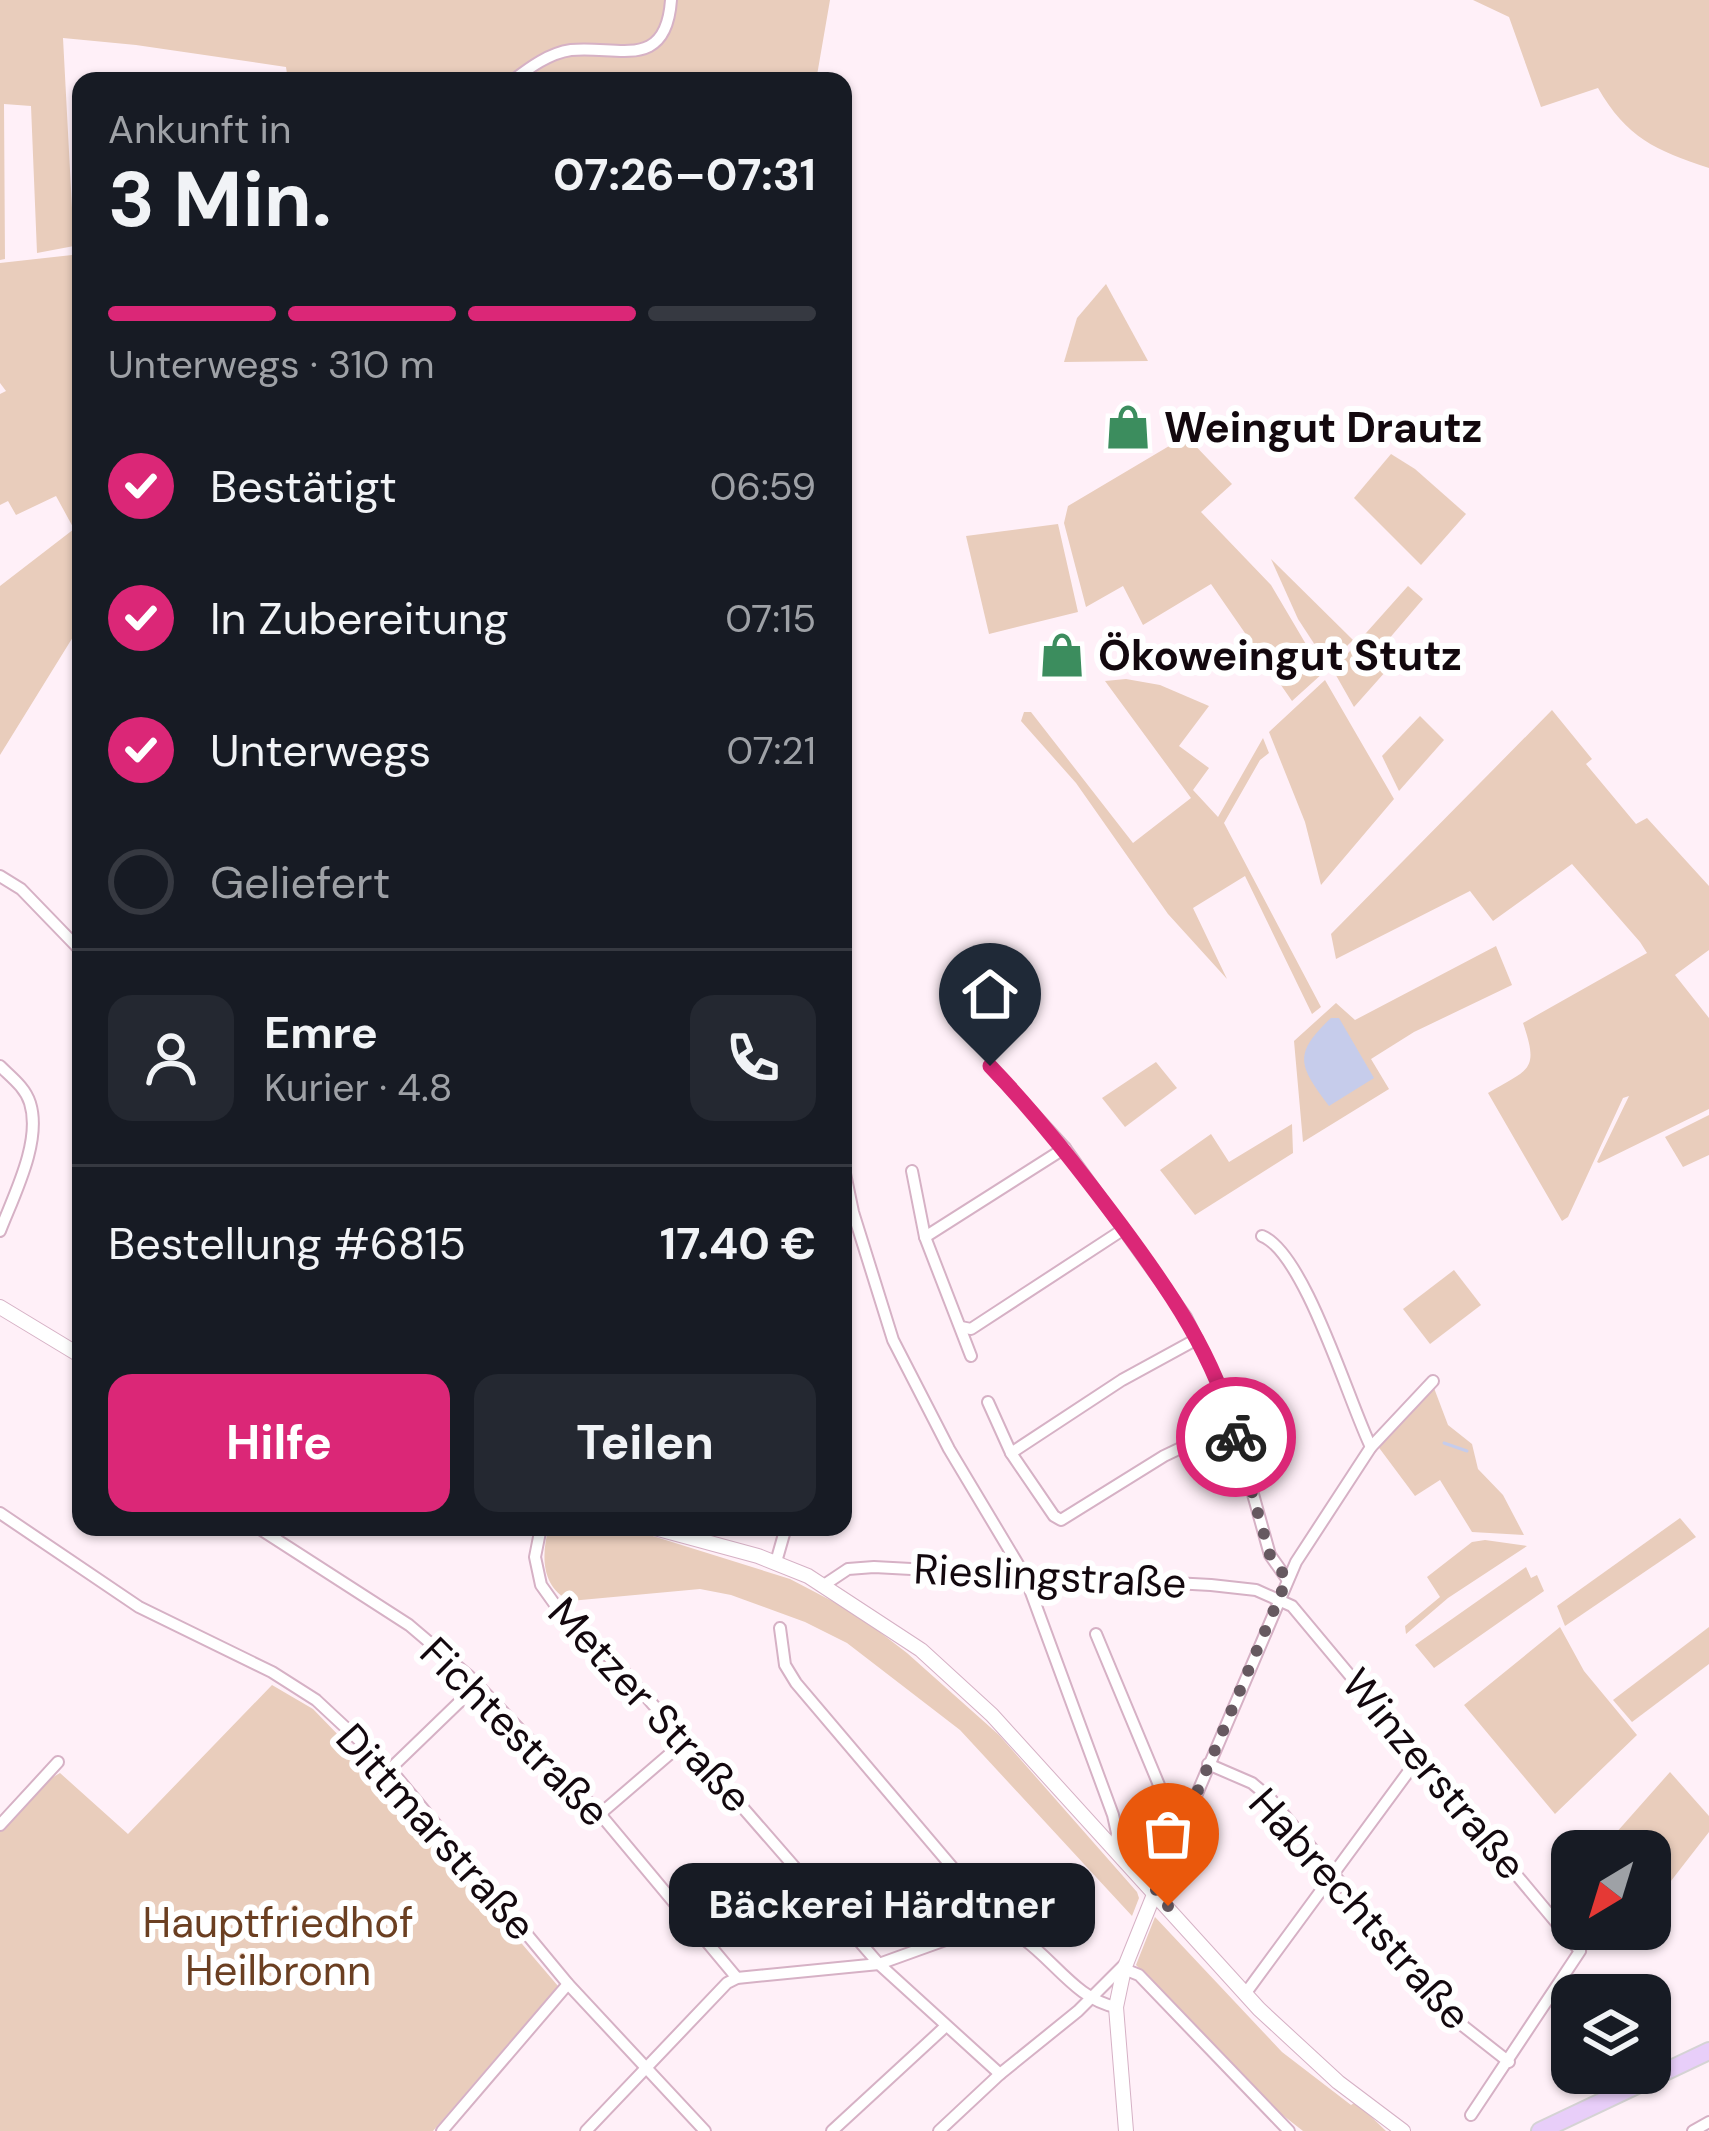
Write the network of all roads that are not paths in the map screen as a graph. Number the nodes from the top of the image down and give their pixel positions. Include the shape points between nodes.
1 (671, 0) edge
2 (525, 72) edge
3 (0, 876) edge
4 (72, 943) edge
5 (0, 1066) edge
6 (990, 1066) dead end
7 (1065, 1148) junction
8 (912, 1171) dead end
9 (852, 1207) edge
10 (1124, 1229) junction
11 (0, 1231) edge
12 (925, 1237) junction
13 (1262, 1237) dead end
14 (0, 1307) edge
15 (961, 1327) junction
16 (1197, 1339) junction
17 (72, 1350) edge
18 (970, 1356) dead end
19 (1433, 1381) dead end
20 (988, 1402) dead end
21 (1234, 1430) junction
22 (1371, 1447) junction
23 (1011, 1453) junction
24 (0, 1513) edge
25 (271, 1536) edge
26 (539, 1536) edge
27 (683, 1536) edge
28 (783, 1536) edge
29 (776, 1562) junction
30 (1024, 1576) junction
31 (1287, 1579) junction
32 (824, 1585) junction
33 (1280, 1600) junction
34 (780, 1628) dead end
35 (1096, 1634) dead end
36 (478, 1684) junction
37 (686, 1740) junction
38 (1420, 1756) junction
39 (58, 1762) dead end
40 (1208, 1764) junction
41 (390, 1769) junction
42 (600, 1814) junction
43 (0, 1825) edge
44 (1179, 1833) junction
45 (1115, 1851) junction
46 (1333, 1873) junction
47 (1155, 1892) junction
48 (990, 1924) junction
49 (879, 1964) junction
50 (1125, 1966) junction
51 (737, 1978) junction
52 (568, 1984) junction
53 (1245, 1994) junction
54 (1090, 1996) junction
55 (1115, 2007) junction
56 (946, 2026) junction
57 (1709, 2051) edge
58 (1509, 2062) junction
59 (646, 2070) junction
60 (1000, 2074) junction
61 (1472, 2115) dead end
62 (1709, 2122) edge
63 (442, 2131) edge
64 (586, 2131) edge
65 (705, 2131) edge
66 (832, 2131) edge
67 (939, 2131) edge
68 (1126, 2131) edge
69 (1289, 2131) edge
70 (1403, 2131) edge
71 (1540, 2131) edge
72 (1693, 2131) edge

1 - 2 street via 661,33 644,50 570,50
3 - 4 street
5 - 11 street via 23,1089 32,1117
6 - 7 street
7 - 10 street
7 - 12 street
8 - 12 street
9 - 30 street via 893,1340
10 - 15 street via 970,1329
10 - 16 street
12 - 15 street
13 - 22 street via 1278,1247 1329,1340
14 - 17 street
15 - 18 street
16 - 21 street
16 - 23 street
19 - 22 street
20 - 23 street
21 - 23 street via 1164,1456 1061,1520
21 - 31 street via 1270,1555
22 - 31 street
24 - 41 street, Dittmarstraße via 139,1607 316,1700
25 - 36 street, Fichtestraße via 409,1625
26 - 37 street, Metzer Straße via 535,1557 551,1600
27 - 29 street
28 - 29 street
29 - 32 street
30 - 32 street, Rieslingstraße via 860,1567
30 - 33 street, Rieslingstraße via 1210,1585
30 - 45 street via 1113,1815
31 - 33 street
32 - 45 street via 961,1685
33 - 38 street, Winzerstraße
33 - 40 street
34 - 48 street via 796,1683 986,1907
35 - 44 street
36 - 41 street
36 - 42 street, Fichtestraße
37 - 42 street
37 - 49 street, Metzer Straße
38 - 46 street
38 - 58 street, Winzerstraße via 1580,1955
39 - 43 street
40 - 44 street
40 - 46 street, Habrechtstraße via 1264,1793
41 - 52 street, Dittmarstraße
42 - 51 street, Fichtestraße
44 - 47 street
45 - 47 street
46 - 53 street
46 - 58 street, Habrechtstraße via 1453,2018
47 - 50 street
47 - 53 street
48 - 49 street
48 - 54 street via 1008,1929
49 - 51 street
49 - 56 street, Metzer Straße
50 - 54 street
50 - 55 street
50 - 69 street
51 - 59 street
52 - 59 street, Dittmarstraße
52 - 63 street
53 - 70 street
54 - 55 street
54 - 60 street
55 - 68 street
56 - 60 street, Metzer Straße
56 - 66 street
57 - 71 main road
58 - 61 street
59 - 64 street
59 - 65 street, Dittmarstraße
60 - 67 street
62 - 72 street

